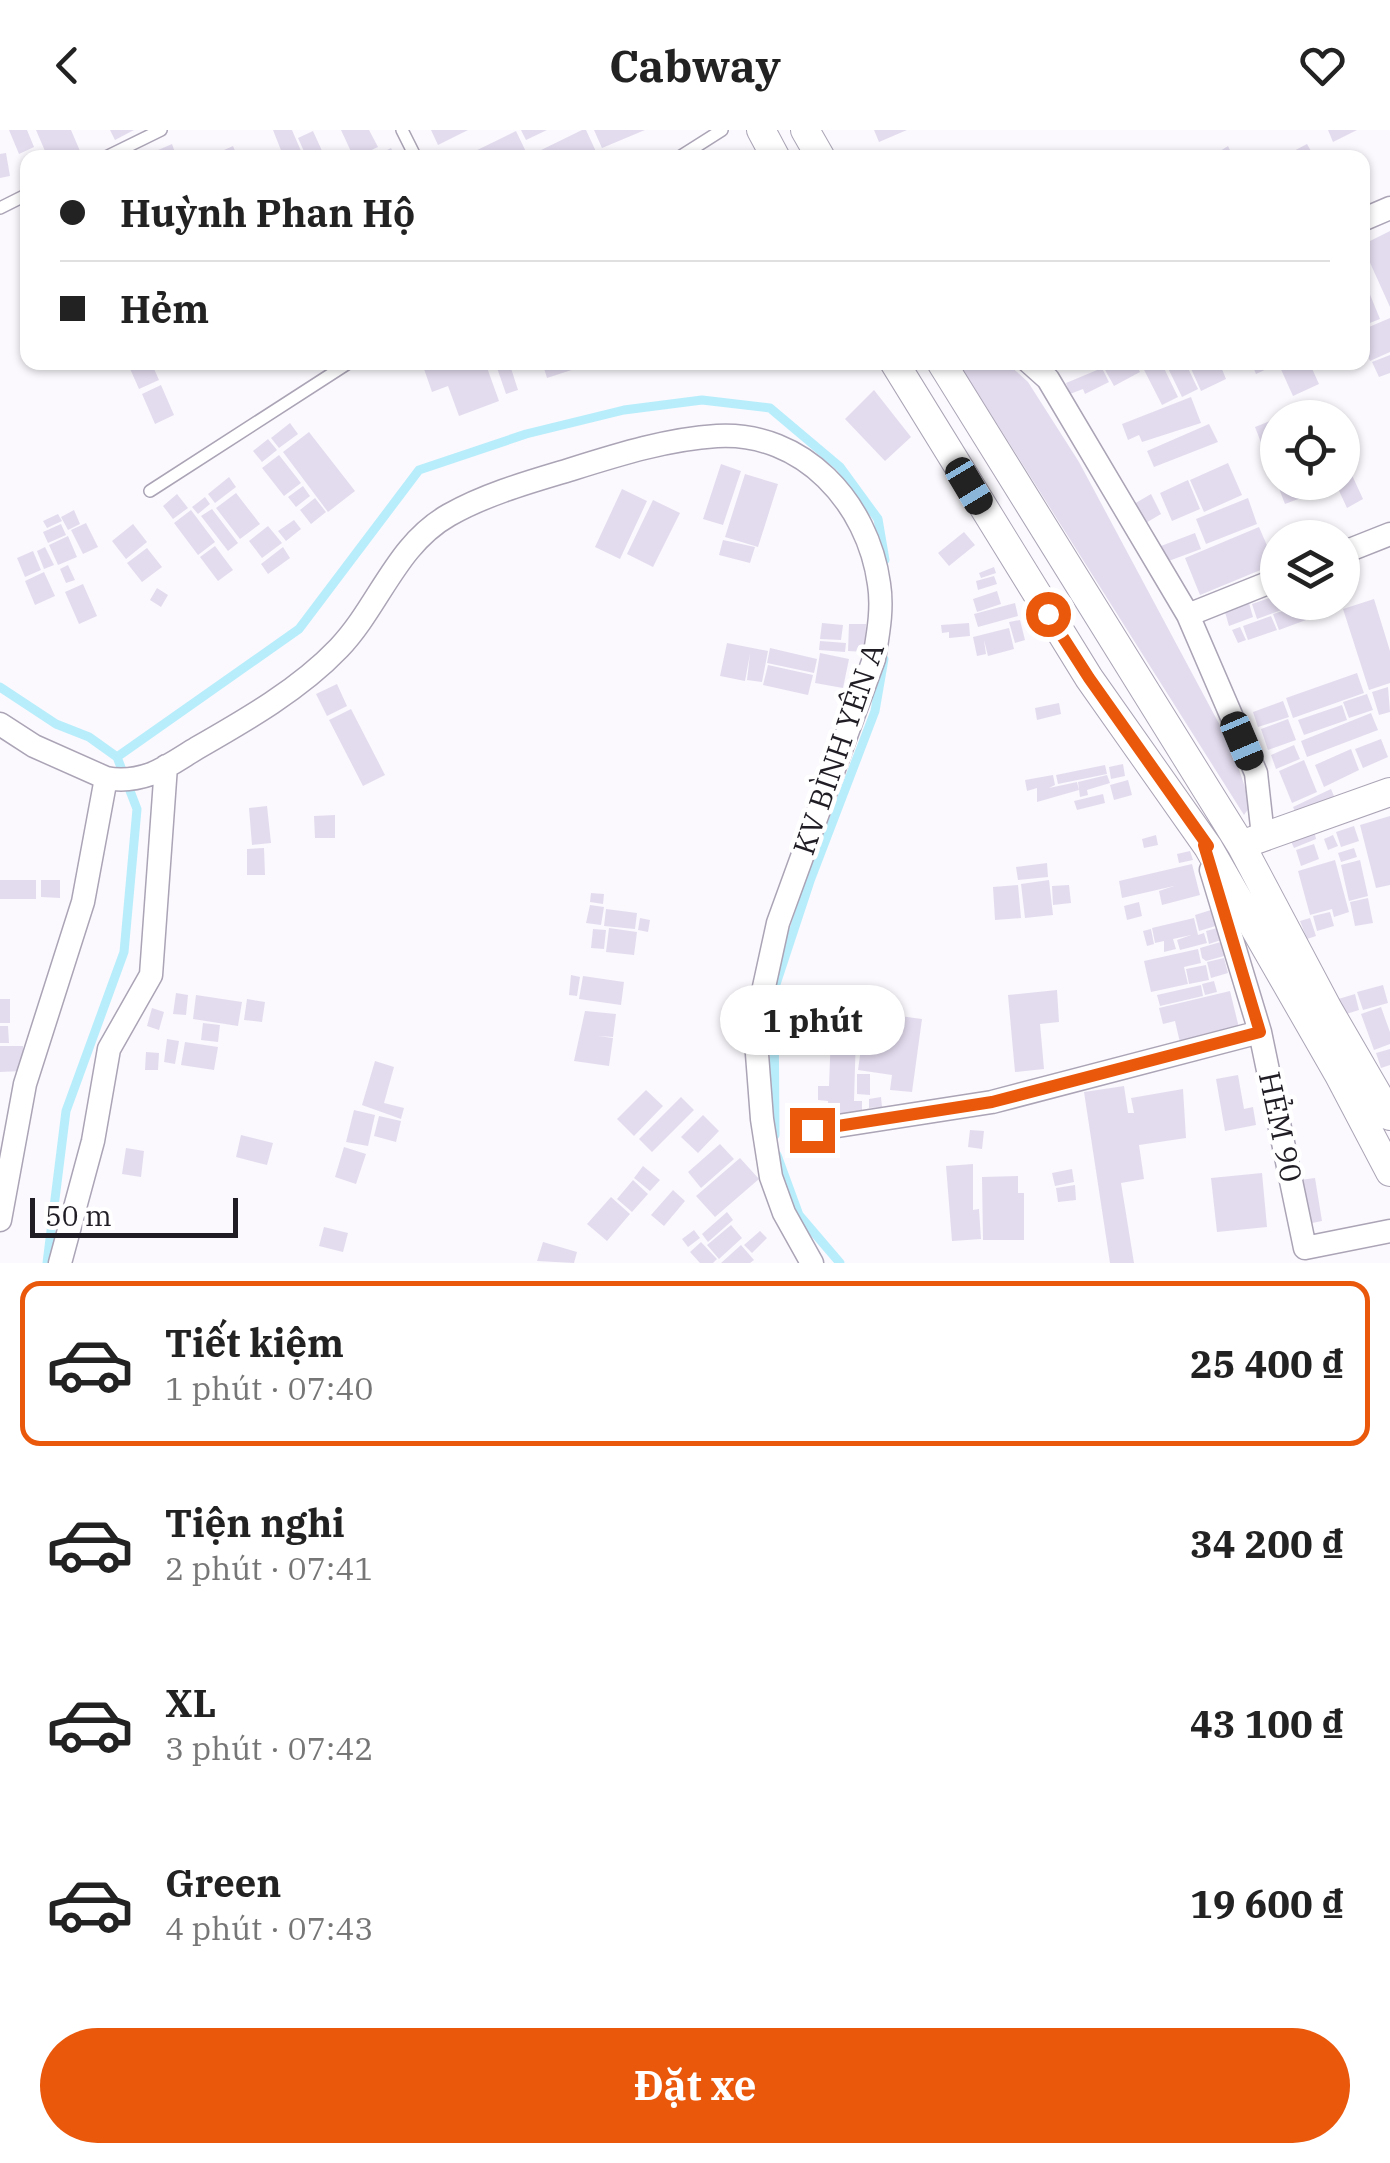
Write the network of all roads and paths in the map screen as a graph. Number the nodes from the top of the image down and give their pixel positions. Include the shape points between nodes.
1 (161, 130) edge
2 (722, 130) edge
3 (120, 150) edge
4 (691, 150) edge
5 (338, 370) edge
6 (899, 370) edge
7 (946, 370) edge
8 (1038, 370) edge
9 (150, 490) dead end
10 (1390, 534) edge
11 (1360, 546) edge
12 (1260, 587) edge
13 (1188, 615) junction
14 (0, 724) edge
15 (160, 769) junction
16 (111, 779) junction
17 (1390, 792) edge
18 (1252, 841) junction
19 (1208, 846) junction
20 (1260, 1032) junction
21 (1390, 1116) edge
22 (812, 1130) dead end
23 (1390, 1172) edge
24 (0, 1220) edge
25 (1390, 1231) edge
26 (1308, 1258) edge
27 (60, 1263) edge
28 (812, 1263) edge

1 - 3 lane
2 - 4 lane
5 - 9 lane
6 - 19 street via 1089,678
7 - 18 street
8 - 13 street
10 - 11 street
12 - 13 street
13 - 18 street via 1256,772
14 - 16 street
15 - 16 street, KV BÌNH YÊN A
15 - 27 street via 152,975 108,1049 94,1141
15 - 28 street, KV BÌNH YÊN A via 310,674 340,647 407,551 451,514 627,452 717,436 770,443 820,470 841,492 874,556 880,622 862,697 778,923 755,1028 771,1177
16 - 24 street via 83,902 25,1084
17 - 18 street
18 - 19 street
18 - 21 street via 1328,1008
19 - 20 street, HẺM 90
19 - 23 street
20 - 22 street via 992,1102
20 - 26 street, HẺM 90
25 - 26 street, HẺM 90

